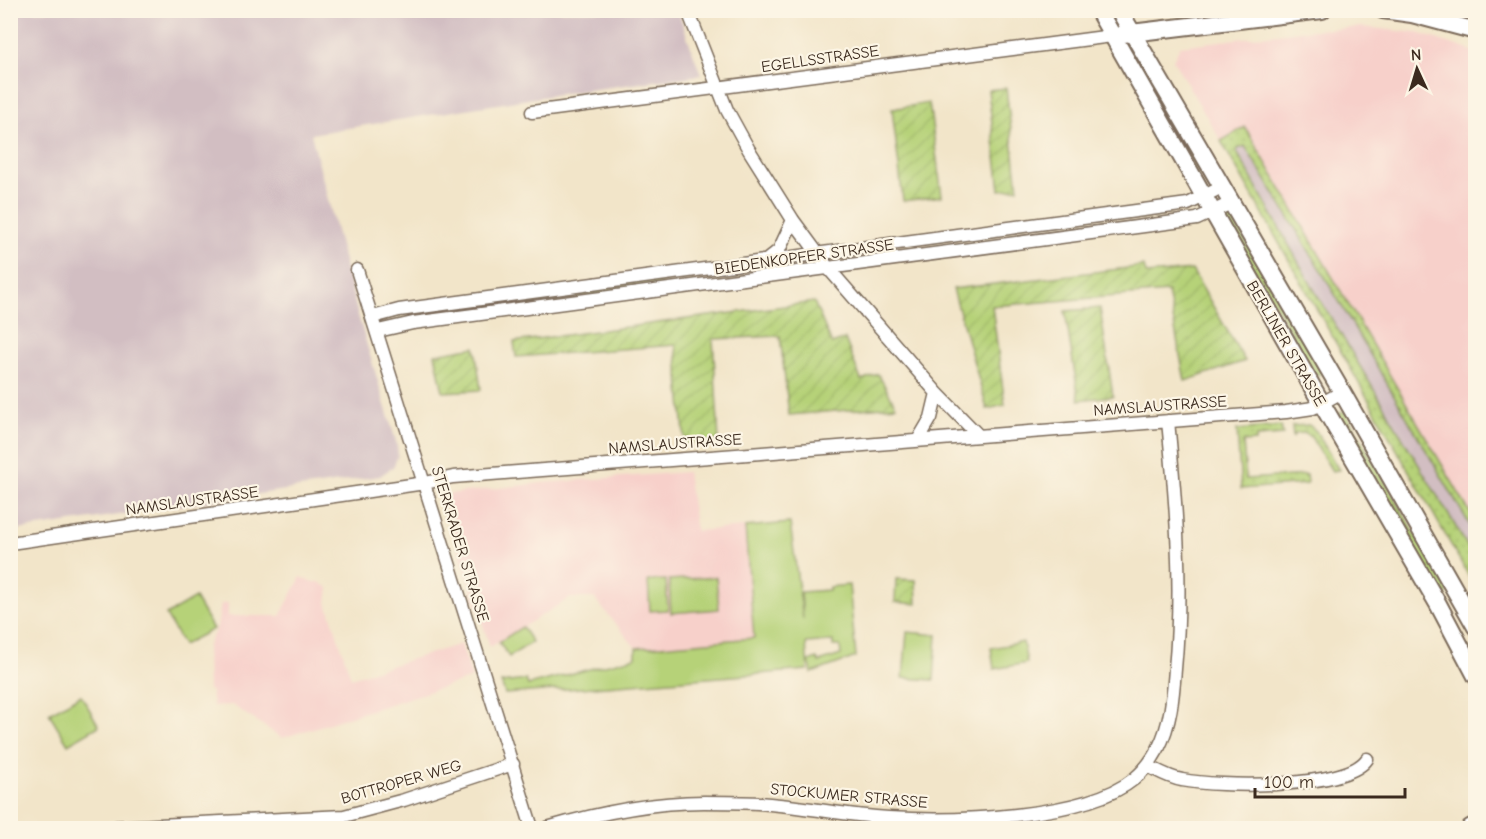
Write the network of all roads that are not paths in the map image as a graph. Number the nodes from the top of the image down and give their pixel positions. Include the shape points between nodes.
1 (1098, 10) edge
2 (1119, 10) edge
3 (1322, 10) edge
4 (1383, 10) edge
5 (688, 11) edge
6 (1476, 31) edge
7 (1132, 33) junction
8 (1112, 36) junction
9 (717, 88) junction
10 (532, 112) dead end
11 (1222, 187) junction
12 (1231, 203) junction
13 (1208, 204) junction
14 (793, 220) junction
15 (819, 253) junction
16 (767, 260) junction
17 (829, 269) junction
18 (357, 270) dead end
19 (769, 277) junction
20 (373, 317) junction
21 (378, 331) junction
22 (1342, 392) junction
23 (937, 393) junction
24 (1322, 404) junction
25 (1168, 421) junction
26 (978, 435) junction
27 (918, 441) junction
28 (425, 483) junction
29 (10, 543) edge
30 (1476, 627) edge
31 (1476, 676) edge
32 (1367, 759) dead end
33 (513, 764) junction
34 (1148, 766) junction
35 (1476, 825) edge
36 (116, 827) edge
37 (532, 828) edge
38 (547, 828) edge
39 (1470, 828) edge

1 - 8 main road, BERLINER STRASSE
2 - 7 main road, BERLINER STRASSE
3 - 7 main road
4 - 6 main road
5 - 9 street
7 - 8 main road
7 - 11 main road, BERLINER STRASSE
8 - 9 street, EGELLSSTRASSE
8 - 13 main road, BERLINER STRASSE
9 - 10 street, EGELLSSTRASSE
9 - 14 street via 749,150
11 - 12 main road, BERLINER STRASSE
11 - 13 street, BIEDENKOPFER STRASSE
12 - 13 street, BIEDENKOPFER STRASSE
12 - 22 main road, BERLINER STRASSE
13 - 15 street, BIEDENKOPFER STRASSE
13 - 17 street, BIEDENKOPFER STRASSE via 1197,219
13 - 24 main road, BERLINER STRASSE
14 - 15 street
14 - 16 street via 779,250
15 - 16 street, BIEDENKOPFER STRASSE
15 - 17 street
16 - 19 street
16 - 20 street, BIEDENKOPFER STRASSE via 399,310
17 - 19 street, BIEDENKOPFER STRASSE
17 - 23 street
18 - 20 street, STERKRADER STRASSE
19 - 21 street, BIEDENKOPFER STRASSE via 413,323
20 - 21 street, STERKRADER STRASSE
21 - 28 street, STERKRADER STRASSE
22 - 24 street, NAMSLAUSTRASSE
22 - 30 main road, BERLINER STRASSE
23 - 26 street
23 - 27 street via 931,418
24 - 25 street, NAMSLAUSTRASSE via 1286,412
24 - 31 main road, BERLINER STRASSE
25 - 26 street, NAMSLAUSTRASSE
25 - 34 street, STOCKUMER STRASSE via 1178,558 1177,650 1168,723
26 - 27 street, NAMSLAUSTRASSE
27 - 28 street, NAMSLAUSTRASSE
28 - 29 street, NAMSLAUSTRASSE
28 - 33 street, STERKRADER STRASSE
32 - 34 street via 1359,767 1338,775 1255,786 1180,780
33 - 36 street, BOTTROPER WEG via 344,816
33 - 37 street, STERKRADER STRASSE
34 - 38 street, STOCKUMER STRASSE via 1135,779 1100,799 990,817 890,818 756,803 701,802 638,807
35 - 39 main road

